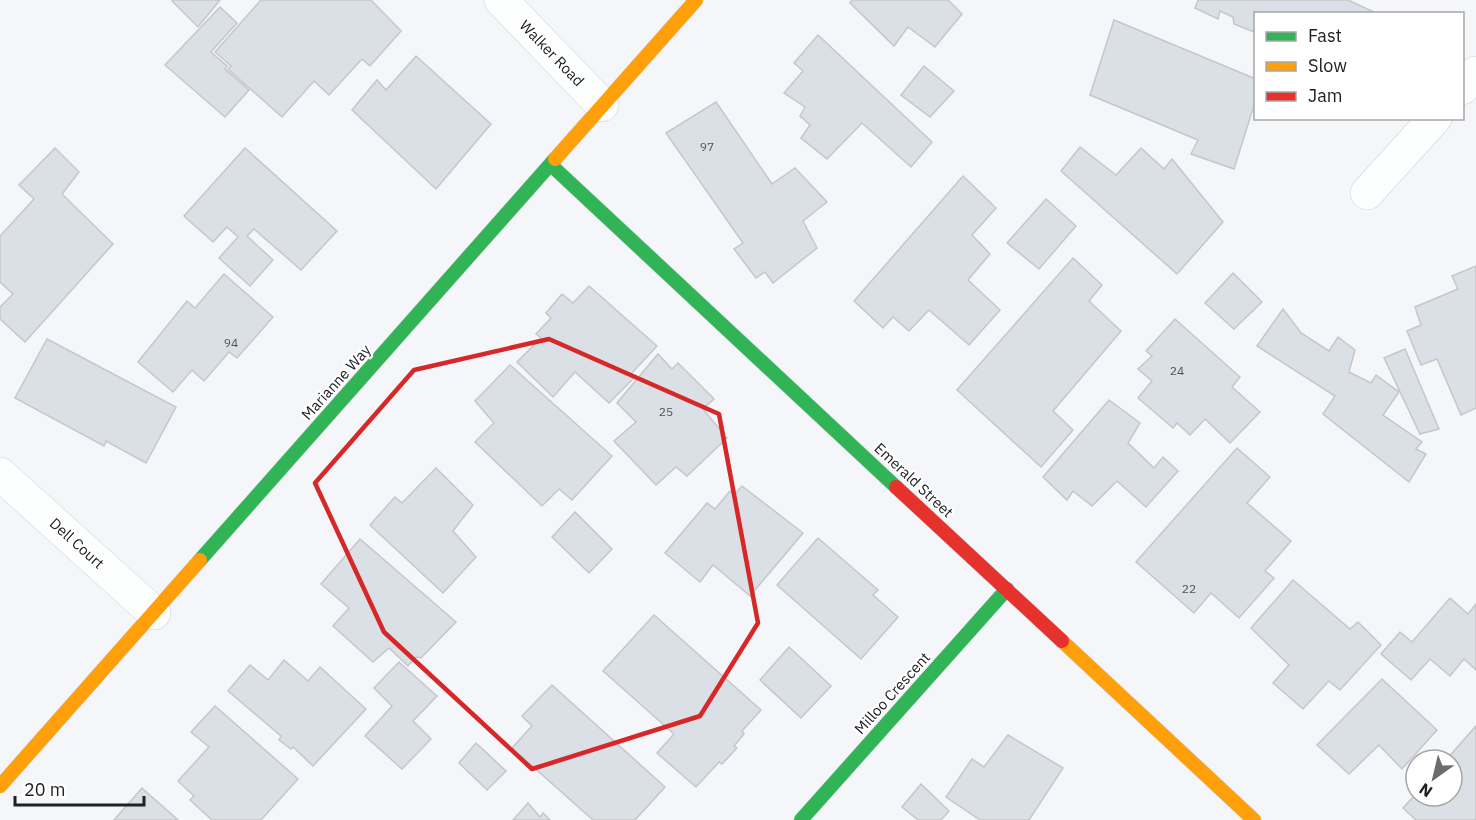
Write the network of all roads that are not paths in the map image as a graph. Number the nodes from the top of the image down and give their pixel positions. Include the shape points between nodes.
1 (501, 0) edge
2 (696, 0) edge
3 (1476, 73) edge
4 (1464, 86) edge
5 (602, 105) junction
6 (1433, 120) edge
7 (551, 165) junction
8 (1367, 193) dead end
9 (0, 474) edge
10 (1007, 589) junction
11 (154, 613) junction
12 (0, 786) edge
13 (801, 820) edge
14 (1254, 820) edge

1 - 5 street, Walker Road
2 - 5 street, Marianne Way
3 - 4 street
5 - 7 street, Marianne Way
6 - 8 street
7 - 10 street, Emerald Street
7 - 11 street, Marianne Way
9 - 11 street, Dell Court
10 - 13 street, Milloo Crescent
10 - 14 street, Emerald Street
11 - 12 street, Marianne Way

